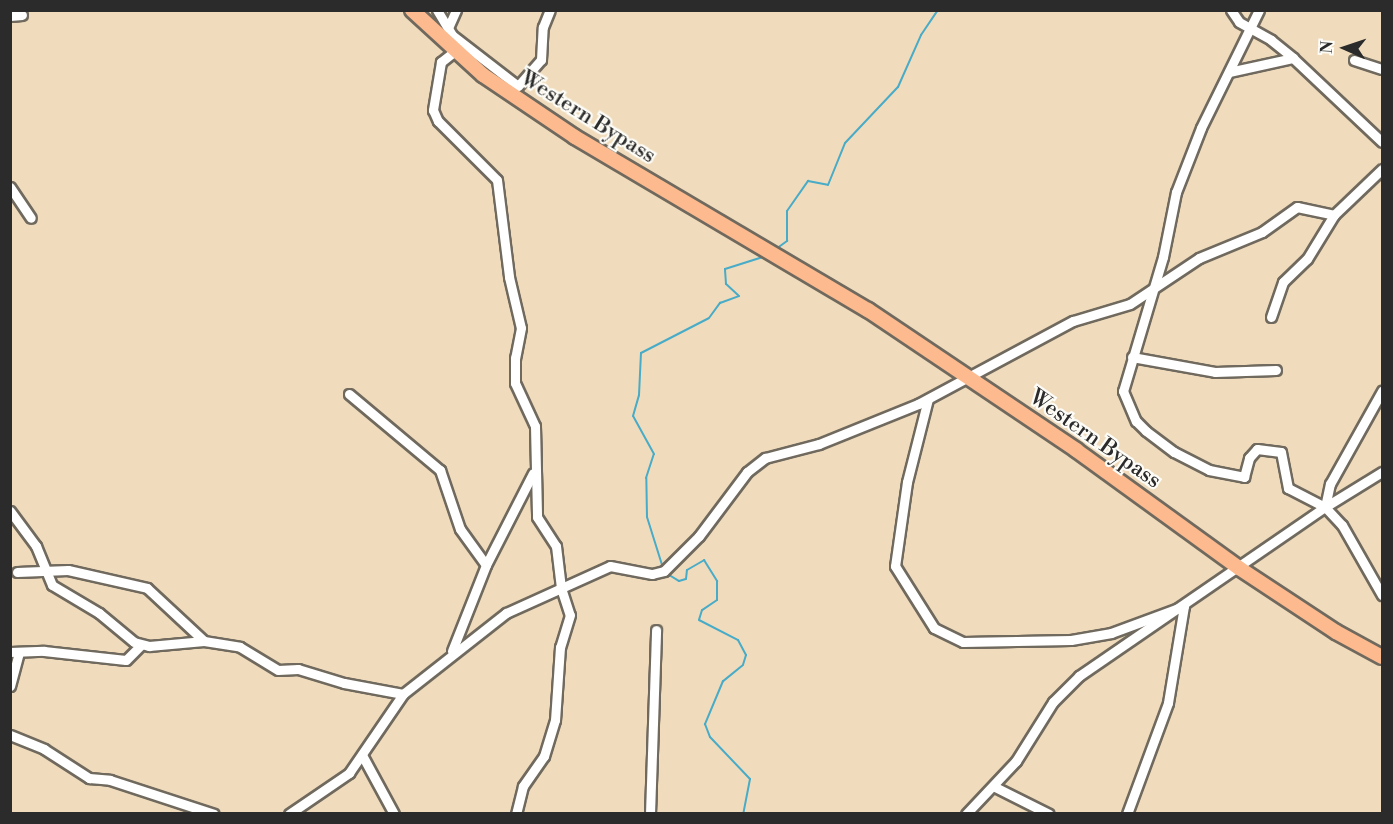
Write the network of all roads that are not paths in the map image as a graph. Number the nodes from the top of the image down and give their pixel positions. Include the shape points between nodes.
1 (412, 10) edge
2 (437, 10) edge
3 (456, 10) edge
4 (550, 10) edge
5 (1231, 10) edge
6 (1258, 10) edge
7 (22, 15) dead end
8 (10, 16) edge
9 (448, 28) junction
10 (1251, 29) junction
11 (455, 51) junction
12 (1293, 58) junction
13 (1354, 60) dead end
14 (1383, 69) edge
15 (1229, 72) junction
16 (1383, 142) edge
17 (1383, 169) edge
18 (10, 187) edge
19 (1334, 215) junction
20 (31, 218) dead end
21 (1152, 291) junction
22 (1271, 317) dead end
23 (1132, 357) junction
24 (1276, 370) dead end
25 (971, 377) junction
26 (1383, 391) edge
27 (350, 394) dead end
28 (928, 399) junction
29 (534, 470) junction
30 (1383, 472) edge
31 (1325, 507) junction
32 (10, 511) edge
33 (486, 565) junction
34 (1239, 568) junction
35 (44, 570) junction
36 (17, 572) dead end
37 (561, 588) junction
38 (1383, 595) edge
39 (1184, 606) junction
40 (656, 630) dead end
41 (204, 641) junction
42 (141, 645) junction
43 (15, 652) edge
44 (449, 656) junction
45 (1383, 657) edge
46 (10, 686) edge
47 (403, 694) junction
48 (10, 735) edge
49 (362, 755) junction
50 (995, 787) junction
51 (214, 813) edge
52 (289, 813) edge
53 (394, 813) edge
54 (516, 813) edge
55 (650, 813) edge
56 (966, 813) edge
57 (1049, 813) edge
58 (1127, 813) edge

1 - 11 main road, Western Bypass
2 - 9 street
3 - 9 street
4 - 9 street via 543,27 541,60 518,86 491,68
5 - 10 street
6 - 10 street
7 - 8 street
10 - 12 street
10 - 15 street
11 - 25 main road, Western Bypass via 575,137 781,258
11 - 29 street via 441,62 433,110 438,121 497,180 509,277 521,328 513,370 535,426
12 - 15 street
12 - 16 street
13 - 14 street
15 - 21 street via 1176,192
17 - 19 street
18 - 20 street
19 - 21 street via 1297,207 1262,232 1199,258
19 - 22 street via 1308,259 1282,282
21 - 23 street
21 - 25 street via 1130,304 1073,321
23 - 24 street via 1215,372
23 - 31 street via 1123,391 1125,399 1136,421 1159,442 1209,470 1244,477 1249,458 1257,449 1281,452 1288,488
25 - 28 street
25 - 34 main road, Western Bypass
26 - 31 street via 1330,484
27 - 33 street via 440,470 460,529
28 - 37 street via 845,435 756,464 679,560 664,572 652,574 610,566
28 - 39 street via 907,482 895,567 934,628 963,642 1071,640 1111,633
29 - 33 street
29 - 37 street via 537,517 556,546
30 - 31 street
31 - 34 street
31 - 38 street via 1341,525
32 - 35 street via 36,546
33 - 44 street via 466,625
34 - 39 street
34 - 45 main road, Western Bypass via 1336,632
35 - 36 street
35 - 41 street via 88,573 147,588
35 - 42 street via 60,591 99,613
37 - 44 street via 514,608
37 - 54 street via 570,615 560,647 555,720 544,756 523,786
39 - 50 street via 1063,690
39 - 58 street via 1168,703
40 - 55 street
41 - 42 street
41 - 47 street via 248,649 278,670 298,669
42 - 43 street via 126,660
43 - 46 street
44 - 47 street
47 - 49 street
48 - 51 street via 44,749 89,778 120,783
49 - 52 street via 336,784
49 - 53 street
50 - 56 street
50 - 57 street

